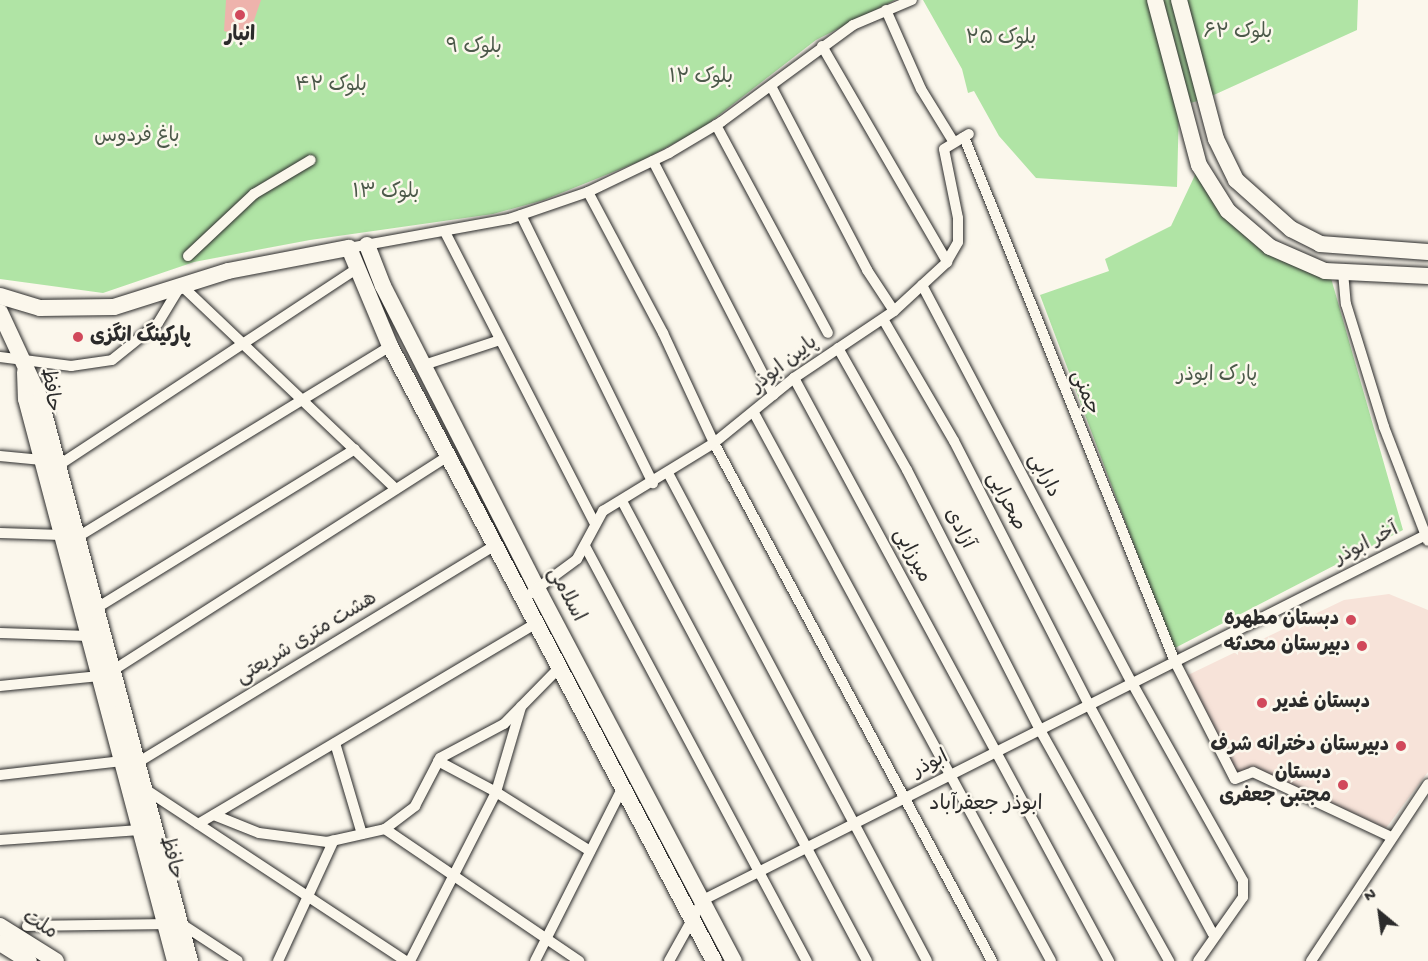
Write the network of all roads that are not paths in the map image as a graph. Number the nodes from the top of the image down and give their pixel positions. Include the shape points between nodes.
1 (912, 0) edge
2 (1155, 0) edge
3 (1179, 0) edge
4 (886, 10) junction
5 (822, 46) junction
6 (771, 86) junction
7 (1204, 99) junction
8 (1183, 105) junction
9 (716, 125) junction
10 (962, 137) junction
11 (311, 160) dead end
12 (653, 161) junction
13 (588, 192) junction
14 (520, 215) junction
15 (445, 232) junction
16 (368, 245) junction
17 (349, 248) junction
18 (1428, 252) edge
19 (188, 255) dead end
20 (947, 262) junction
21 (356, 269) junction
22 (1343, 272) junction
23 (1428, 276) edge
24 (181, 285) junction
25 (922, 285) junction
26 (0, 296) edge
27 (894, 311) junction
28 (0, 312) edge
29 (883, 319) junction
30 (828, 333) dead end
31 (500, 340) junction
32 (240, 344) junction
33 (390, 346) junction
34 (838, 348) junction
35 (0, 357) edge
36 (24, 359) junction
37 (424, 365) junction
38 (794, 378) junction
39 (774, 395) junction
40 (303, 399) junction
41 (754, 413) junction
42 (714, 443) junction
43 (355, 449) junction
44 (0, 456) edge
45 (448, 456) junction
46 (49, 464) junction
47 (668, 472) junction
48 (653, 483) junction
49 (396, 489) junction
50 (622, 501) junction
51 (594, 522) junction
52 (0, 533) edge
53 (1426, 538) edge
54 (68, 539) junction
55 (495, 545) junction
56 (585, 546) junction
57 (538, 590) junction
58 (524, 599) junction
59 (95, 609) junction
60 (536, 623) junction
61 (0, 633) edge
62 (89, 636) junction
63 (1175, 662) junction
64 (560, 668) junction
65 (106, 673) junction
66 (1132, 683) junction
67 (0, 686) edge
68 (1089, 705) junction
69 (521, 707) junction
70 (1040, 730) junction
71 (335, 743) junction
72 (996, 752) junction
73 (438, 761) junction
74 (130, 762) junction
75 (0, 775) edge
76 (950, 775) junction
77 (1428, 784) edge
78 (622, 787) junction
79 (144, 789) junction
80 (496, 792) junction
81 (905, 798) junction
82 (214, 815) junction
83 (854, 824) junction
84 (198, 825) junction
85 (385, 829) junction
86 (140, 830) junction
87 (362, 834) junction
88 (1391, 837) junction
89 (0, 840) edge
90 (334, 840) junction
91 (806, 848) junction
92 (590, 851) junction
93 (759, 872) junction
94 (454, 876) junction
95 (308, 897) junction
96 (703, 900) junction
97 (691, 918) junction
98 (173, 923) junction
99 (0, 926) edge
100 (27, 926) dead end
101 (1213, 934) junction
102 (546, 939) junction
103 (0, 943) edge
104 (24, 960) edge
105 (56, 961) edge
106 (175, 961) edge
107 (190, 961) edge
108 (238, 961) edge
109 (278, 961) edge
110 (406, 961) edge
111 (411, 961) edge
112 (535, 961) edge
113 (579, 961) edge
114 (669, 961) edge
115 (714, 961) edge
116 (734, 961) edge
117 (807, 961) edge
118 (867, 961) edge
119 (927, 961) edge
120 (992, 961) edge
121 (1051, 961) edge
122 (1109, 961) edge
123 (1169, 961) edge
124 (1198, 961) edge
125 (1311, 961) edge

1 - 4 street
2 - 8 street
3 - 7 street
4 - 5 street
4 - 10 street, چمنی via 921,89
5 - 6 street
5 - 20 street
6 - 9 street
6 - 27 street via 867,270
7 - 8 street
7 - 18 street via 1216,139 1236,180 1291,229 1320,244
8 - 22 street via 1199,165 1228,211 1270,247 1325,271
9 - 12 street
9 - 30 street
10 - 20 street, پایین ابوذر via 944,149 958,218 958,242
10 - 63 street, چمنی
11 - 19 street via 254,194
12 - 13 street
12 - 39 street
13 - 14 street
13 - 42 street via 663,333
14 - 15 street
14 - 48 street via 592,353
15 - 16 street
15 - 31 street
16 - 17 street
16 - 37 street, اسلامی
17 - 21 street, اسلامی
17 - 24 street via 228,271
20 - 25 street, پایین ابوذر
21 - 32 street
21 - 33 street, اسلامی
22 - 23 street
22 - 53 street, آخر ابوذر via 1346,304 1384,427
24 - 26 street via 114,307 40,308
24 - 32 street
24 - 36 street via 158,323 112,360 71,366
25 - 27 street, پایین ابوذر
25 - 66 street, دارابی
27 - 29 street, پایین ابوذر
28 - 36 street
29 - 34 street, پایین ابوذر
29 - 68 street, صحرایی via 954,441
31 - 37 street
31 - 51 street
32 - 40 street
32 - 46 street
33 - 40 street
33 - 45 street, اسلامی
34 - 38 street, پایین ابوذر
34 - 70 street, آزادی via 907,470
35 - 36 street
36 - 46 street, حافظ via 26,399
37 - 57 street, اسلامی
38 - 39 street, پایین ابوذر
38 - 72 street, میرزایی
39 - 41 street, پایین ابوذر
40 - 43 street
40 - 54 street
41 - 42 street, پایین ابوذر
41 - 76 street
42 - 47 street, پایین ابوذر
42 - 81 street
43 - 49 street
43 - 59 street
44 - 46 street
45 - 49 street
45 - 55 street, اسلامی
46 - 54 street, حافظ
47 - 48 street, پایین ابوذر
47 - 83 street
48 - 50 street, پایین ابوذر
49 - 65 street
50 - 51 street, پایین ابوذر via 603,511
50 - 91 street
51 - 56 street
52 - 54 street
53 - 63 street, آخر ابوذر
54 - 59 street, حافظ
54 - 62 street, حافظ
55 - 58 street, اسلامی
55 - 74 street, هشت متری شریعتی
56 - 57 street via 577,559
56 - 93 street
57 - 58 street
57 - 96 street, اسلامی
58 - 60 street, اسلامی
59 - 65 street, حافظ
60 - 64 street, اسلامی
60 - 71 street
61 - 62 street
62 - 65 street, حافظ
63 - 66 street, ابوذر
63 - 88 street, چمنی via 1235,779 1253,772
64 - 69 street
64 - 78 street, اسلامی
65 - 67 street
65 - 74 street, حافظ
66 - 68 street, ابوذر
66 - 101 street, دارابی via 1245,890 1244,897
68 - 70 street, ابوذر
68 - 101 street, صحرایی
69 - 73 street via 504,724 456,747
69 - 80 street
70 - 72 street, ابوذر
70 - 123 street, آزادی
71 - 82 street
71 - 87 street
72 - 76 street, ابوذر
72 - 122 street, میرزایی
73 - 80 street
73 - 85 street via 414,806
74 - 75 street
74 - 79 street, حافظ
74 - 86 street, حافظ
76 - 81 street, ابوذر
76 - 121 street
77 - 88 street
78 - 92 street
78 - 97 street, اسلامی
79 - 84 street
79 - 98 street, حافظ
80 - 92 street
80 - 94 street
81 - 83 street, ابوذر
81 - 120 street
82 - 84 street
82 - 90 street via 259,833
83 - 91 street, ابوذر
83 - 119 street
84 - 95 street
85 - 87 street
85 - 94 street
86 - 89 street
86 - 98 street, حافظ
87 - 90 street
88 - 125 street
90 - 95 street
91 - 93 street, ابوذر
91 - 118 street
92 - 102 street
93 - 96 street, ابوذر
93 - 117 street
94 - 102 street
94 - 111 street
95 - 109 street
95 - 110 street
96 - 97 street
96 - 116 street, اسلامی
97 - 114 street
97 - 115 street, اسلامی
98 - 100 street
98 - 106 street, حافظ
98 - 107 street, حافظ
98 - 108 street
99 - 105 street, ملت
101 - 124 street
102 - 112 street
102 - 113 street
103 - 104 street, ملت

